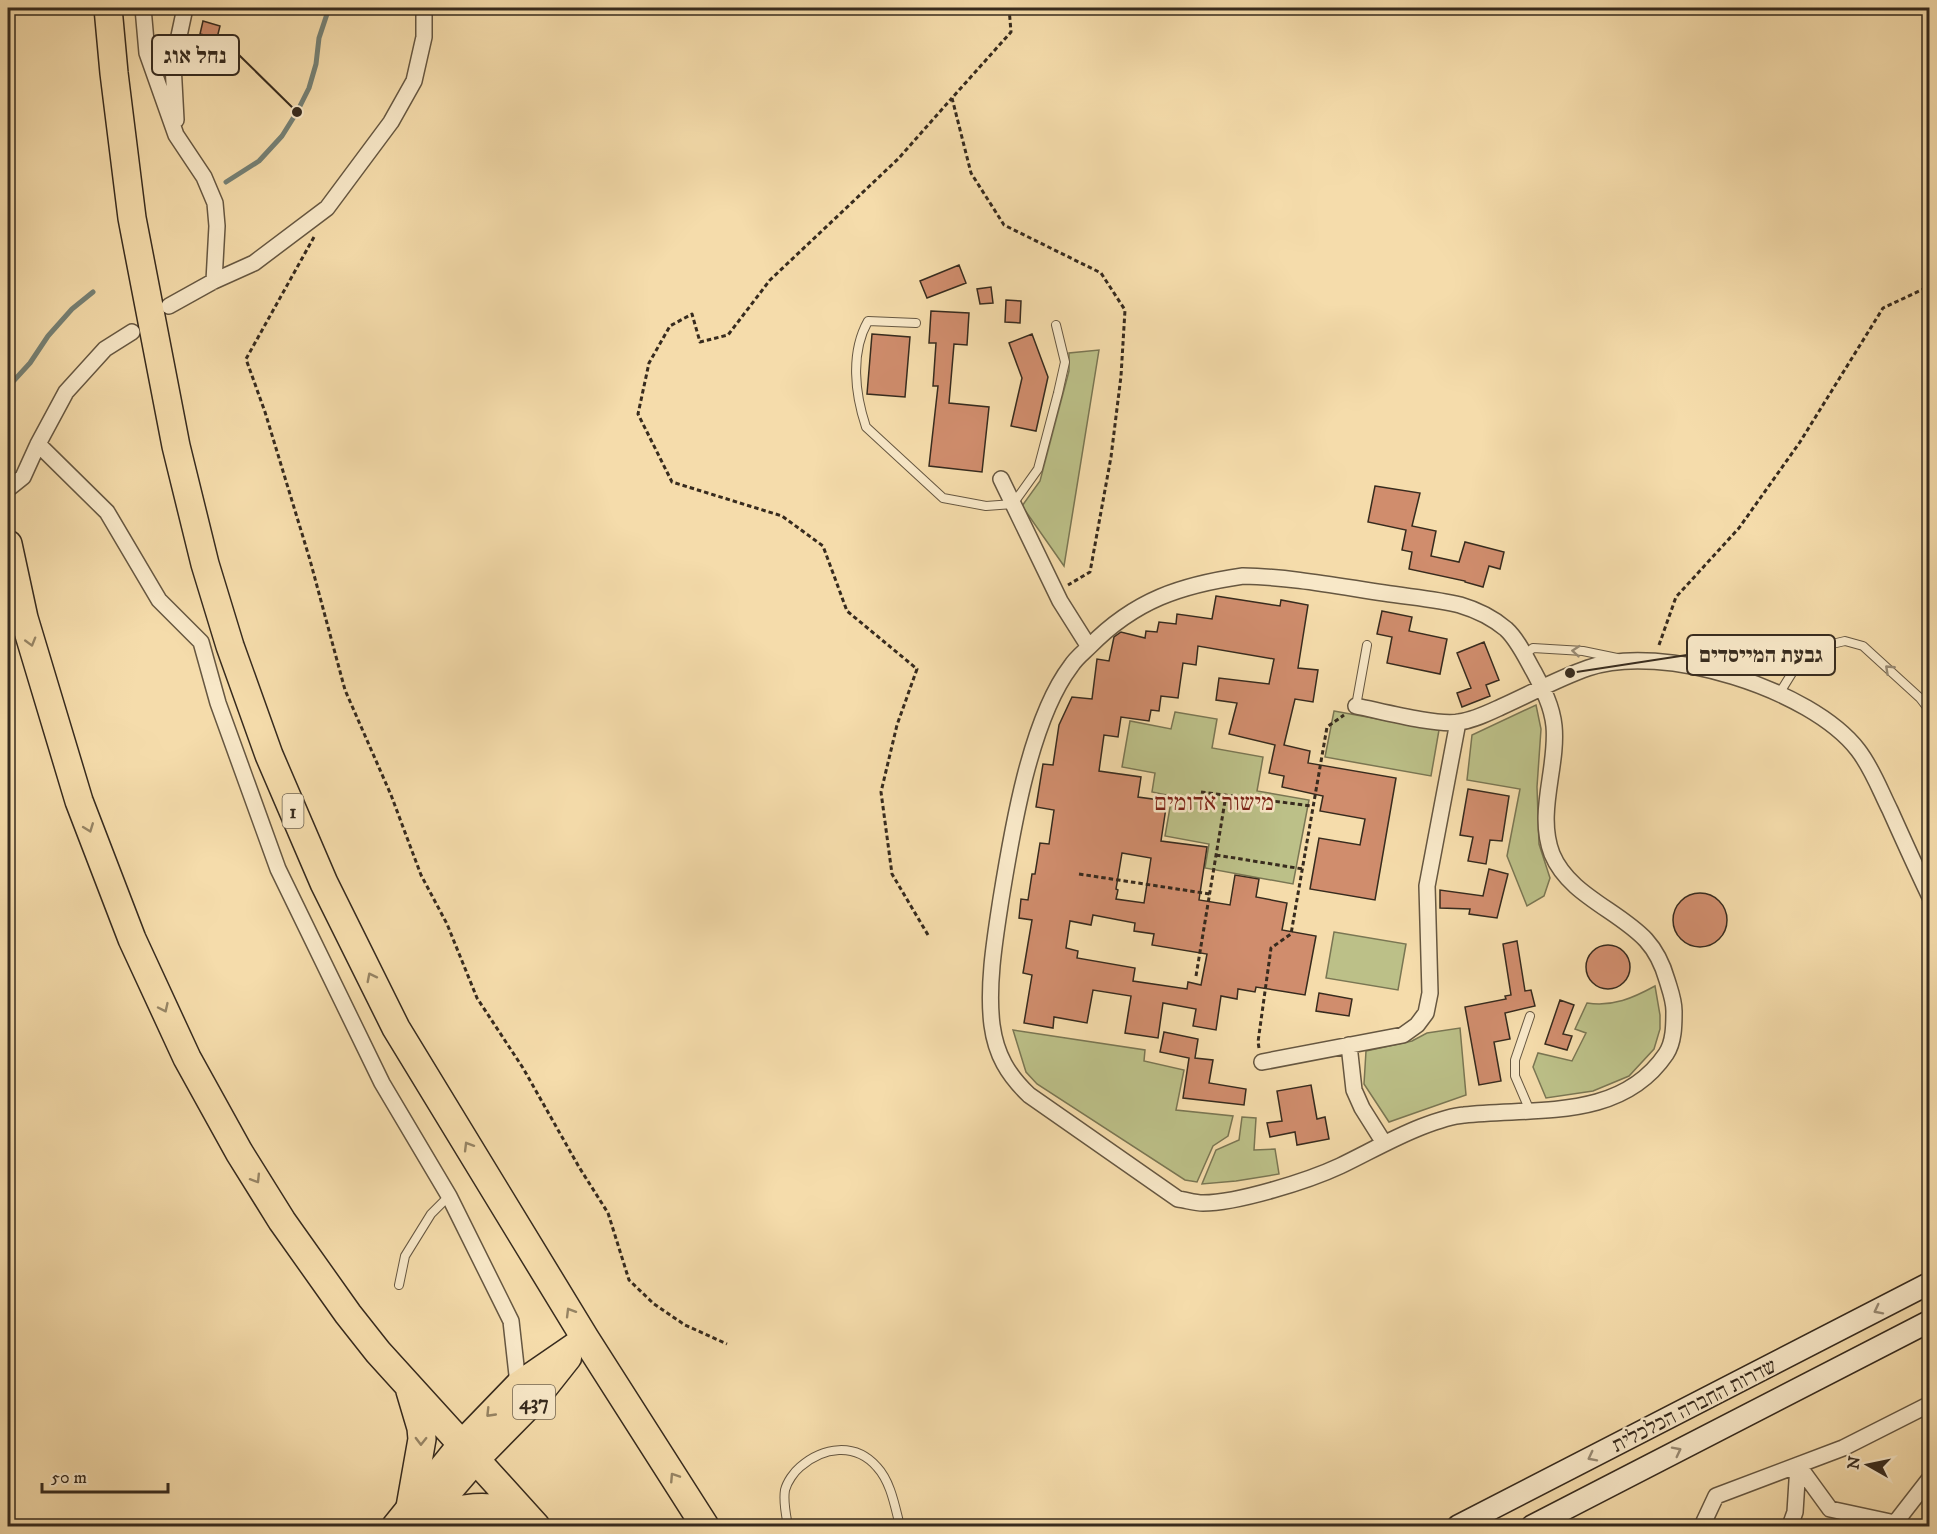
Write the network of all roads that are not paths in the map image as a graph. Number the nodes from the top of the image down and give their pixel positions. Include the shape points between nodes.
1 (108, 8) edge
2 (143, 8) edge
3 (185, 8) edge
4 (424, 8) edge
5 (176, 135) junction
6 (214, 281) junction
7 (169, 306) dead end
8 (916, 323) dead end
9 (1056, 325) dead end
10 (132, 332) dead end
11 (38, 444) junction
12 (1000, 479) dead end
13 (8, 489) edge
14 (1013, 504) junction
15 (8, 544) edge
16 (1367, 645) dead end
17 (1089, 647) junction
18 (1524, 654) junction
19 (1630, 660) junction
20 (1543, 688) junction
21 (1779, 694) junction
22 (1356, 706) joint
23 (1929, 711) edge
24 (1458, 722) junction
25 (1929, 897) edge
26 (1530, 1016) dead end
27 (1349, 1045) junction
28 (1262, 1062) road end
29 (1530, 1111) junction
30 (1384, 1143) junction
31 (449, 1196) junction
32 (1929, 1283) edge
33 (399, 1285) dead end
34 (1929, 1321) edge
35 (585, 1338) junction
36 (408, 1384) junction
37 (518, 1384) junction
38 (1929, 1404) edge
39 (469, 1452) junction
40 (1798, 1465) junction
41 (1929, 1479) edge
42 (412, 1520) edge
43 (530, 1520) edge
44 (705, 1527) edge
45 (788, 1527) edge
46 (900, 1527) edge
47 (1458, 1527) edge
48 (1532, 1527) edge
49 (1702, 1527) edge
50 (1790, 1527) edge

35 -> 1 highway, 1 via 396,1028 324,883 269,755 205,564 176,446 129,198
2 - 5 street via 147,54
3 - 5 street via 173,64
4 - 6 street via 424,37 414,81 392,122 327,208 254,263
5 - 6 street via 204,177 215,203
6 - 7 street
8 - 14 lane via 868,321 861,333 855,362 866,428 943,498 986,506
9 - 14 lane via 1065,362 1058,393 1038,469
10 - 11 street via 105,349 66,392
11 - 13 street via 23,477
11 - 31 street via 107,512 159,600 201,642 218,703 278,869 382,1083
12 - 14 street
14 - 17 street via 1056,593
15 -> 36 highway via 24,618 79,801 132,939 186,1058 282,1221 348,1314
16 - 22 lane
17 - 18 street via 1131,610 1173,591 1243,576 1278,577 1462,606 1492,618 1509,632
17 - 30 street via 1071,665 1039,731 1004,880 994,944 992,1024 998,1051 1011,1078 1029,1095 1178,1199 1201,1203 1228,1200 1287,1185 1336,1168
19 -> 18 lane via 1583,651 1533,648
18 - 20 street
19 - 20 street via 1589,668
19 - 21 street via 1693,665
20 - 24 street via 1479,717
20 - 29 street via 1555,728 1547,811 1552,855 1566,876 1649,943 1674,1001 1674,1029 1668,1052 1646,1077 1619,1095 1557,1110
23 -> 21 lane via 1863,646 1845,641 1819,647 1800,660
21 - 25 street via 1804,705 1837,728 1857,750 1871,770
22 - 24 street
24 - 27 street via 1427,886 1430,993 1426,1013 1403,1035
26 - 29 lane via 1515,1060 1515,1076
27 - 28 street
27 - 30 street via 1354,1090
29 - 30 street via 1461,1115
31 - 33 lane via 431,1214 405,1256
31 - 37 street via 511,1321
32 -> 47 main road, שדרות החברה הכלכלית
48 -> 34 main road, שדרות החברה הכלכלית
35 - 37 main road, 437
35 - 39 main road, 437 via 535,1401
44 -> 35 highway, 1
36 - 39 highway
36 -> 42 highway via 422,1438
37 -> 39 main road, 437
38 - 40 street via 1843,1448
39 - 42 main road, 437
39 - 43 highway
40 - 41 street via 1830,1509 1895,1523
40 - 49 street via 1716,1496
40 - 50 street via 1795,1512
42 - 43 highway via 484,1506 501,1507
45 - 46 lane via 786,1488 796,1471 811,1457 847,1449 864,1455 878,1468

